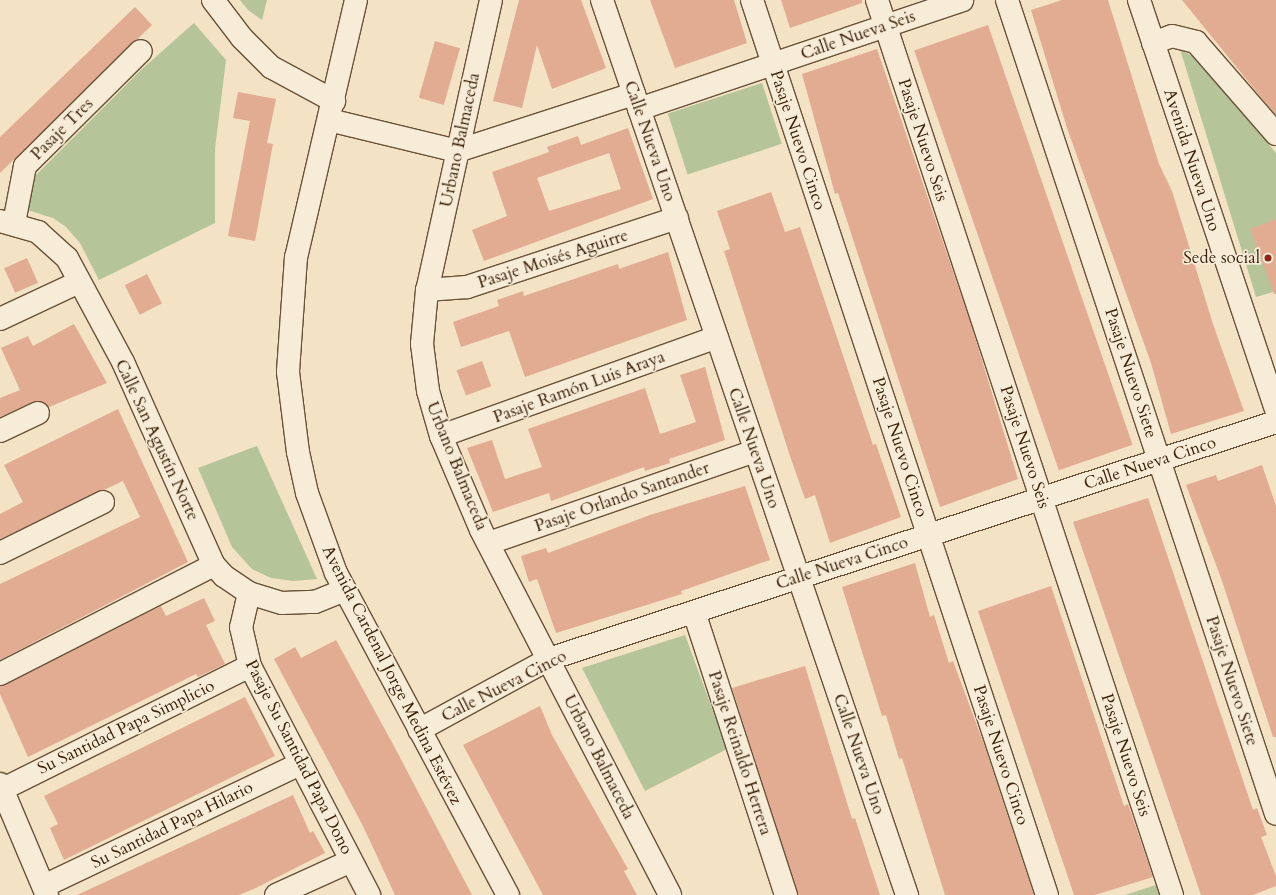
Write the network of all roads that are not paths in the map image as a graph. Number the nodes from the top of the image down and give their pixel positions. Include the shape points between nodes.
1 (213, 0) edge
2 (356, 0) edge
3 (491, 0) edge
4 (602, 0) edge
5 (752, 0) edge
6 (877, 0) edge
7 (962, 0) edge
8 (1007, 0) edge
9 (1139, 0) edge
10 (886, 26) junction
11 (1153, 43) junction
12 (141, 51) dead end
13 (773, 64) junction
14 (636, 102) junction
15 (331, 110) junction
16 (1276, 134) edge
17 (457, 151) junction
18 (676, 218) junction
19 (7, 222) edge
20 (79, 282) junction
21 (427, 290) junction
22 (0, 319) edge
23 (717, 338) junction
24 (1276, 410) edge
25 (38, 413) dead end
26 (1276, 422) edge
27 (0, 431) edge
28 (441, 436) junction
29 (755, 451) junction
30 (1159, 460) junction
31 (1042, 498) junction
32 (103, 502) dead end
33 (928, 535) junction
34 (489, 543) junction
35 (0, 554) edge
36 (214, 565) junction
37 (799, 577) junction
38 (345, 590) junction
39 (249, 593) junction
40 (694, 612) junction
41 (549, 659) junction
42 (250, 666) junction
43 (0, 674) edge
44 (418, 730) junction
45 (300, 764) junction
46 (1, 786) edge
47 (1276, 814) edge
48 (351, 861) junction
49 (46, 891) edge
50 (276, 895) edge
51 (369, 895) edge
52 (508, 895) edge
53 (670, 895) edge
54 (786, 895) edge
55 (907, 895) edge
56 (1047, 895) edge
57 (1172, 895) edge

1 - 15 street via 242,38 271,67
2 - 15 street, Avenida Cardenal Jorge Medina Estévez
3 - 17 street, Urbano Balmaceda
4 - 14 street, Calle Nueva Uno
5 - 13 street, Pasaje Nuevo Cinco
6 - 10 street, Pasaje Nuevo Seis
7 - 10 street, Calle Nueva Seis
8 - 30 street, Pasaje Nuevo Siete
9 - 11 street, Avenida Nueva Uno
10 - 13 street, Calle Nueva Seis
10 - 31 street, Pasaje Nuevo Seis
11 - 16 street via 1172,36 1196,42
11 - 24 street, Avenida Nueva Uno
12 - 19 street, Pasaje Tres via 25,166
13 - 14 street, Calle Nueva Seis
13 - 33 street, Pasaje Nuevo Cinco
14 - 17 street, Calle Nueva Seis
14 - 18 street, Calle Nueva Uno
15 - 17 street
15 - 38 street, Avenida Cardenal Jorge Medina Estévez via 296,257 288,372 298,452 307,493 322,540
17 - 21 street, Urbano Balmaceda
18 - 21 street, Pasaje Moisés Aguirre via 467,287
18 - 23 street, Calle Nueva Uno
19 - 20 street, Calle San Agustín Norte via 38,232 59,248
20 - 22 street
20 - 36 street, Calle San Agustín Norte via 123,362
21 - 28 street, Urbano Balmaceda via 424,368
23 - 28 street, Pasaje Ramón Luis Araya
23 - 29 street, Calle Nueva Uno
25 - 27 street
26 - 30 street, Calle Nueva Cinco
28 - 34 street, Urbano Balmaceda
29 - 34 street, Pasaje Orlando Santander
29 - 37 street, Calle Nueva Uno
30 - 31 street, Calle Nueva Cinco
30 - 47 street, Pasaje Nuevo Siete
31 - 33 street, Calle Nueva Cinco
31 - 57 street, Pasaje Nuevo Seis
32 - 35 street
33 - 37 street, Calle Nueva Cinco
33 - 56 street, Pasaje Nuevo Cinco
34 - 41 street, Urbano Balmaceda
36 - 39 street, Calle San Agustín Norte
36 - 43 street
37 - 40 street, Calle Nueva Cinco
37 - 55 street, Calle Nueva Uno
38 - 39 street, Calle San Agustín Norte via 299,604 276,602
38 - 44 street, Avenida Cardenal Jorge Medina Estévez
39 - 42 street, Pasaje Su Santidad Papa Dono via 242,627
40 - 41 street, Calle Nueva Cinco
40 - 54 street, Pasaje Reinaldo Herrera
41 - 44 street, Calle Nueva Cinco
41 - 53 street, Urbano Balmaceda
42 - 45 street, Pasaje Su Santidad Papa Dono
42 - 46 street, Su Santidad Papa Simplicio
44 - 52 street, Avenida Cardenal Jorge Medina Estévez
45 - 48 street, Pasaje Su Santidad Papa Dono
45 - 49 street, Su Santidad Papa Hilario
46 - 49 street
48 - 50 street
48 - 51 street, Pasaje Su Santidad Papa Dono

